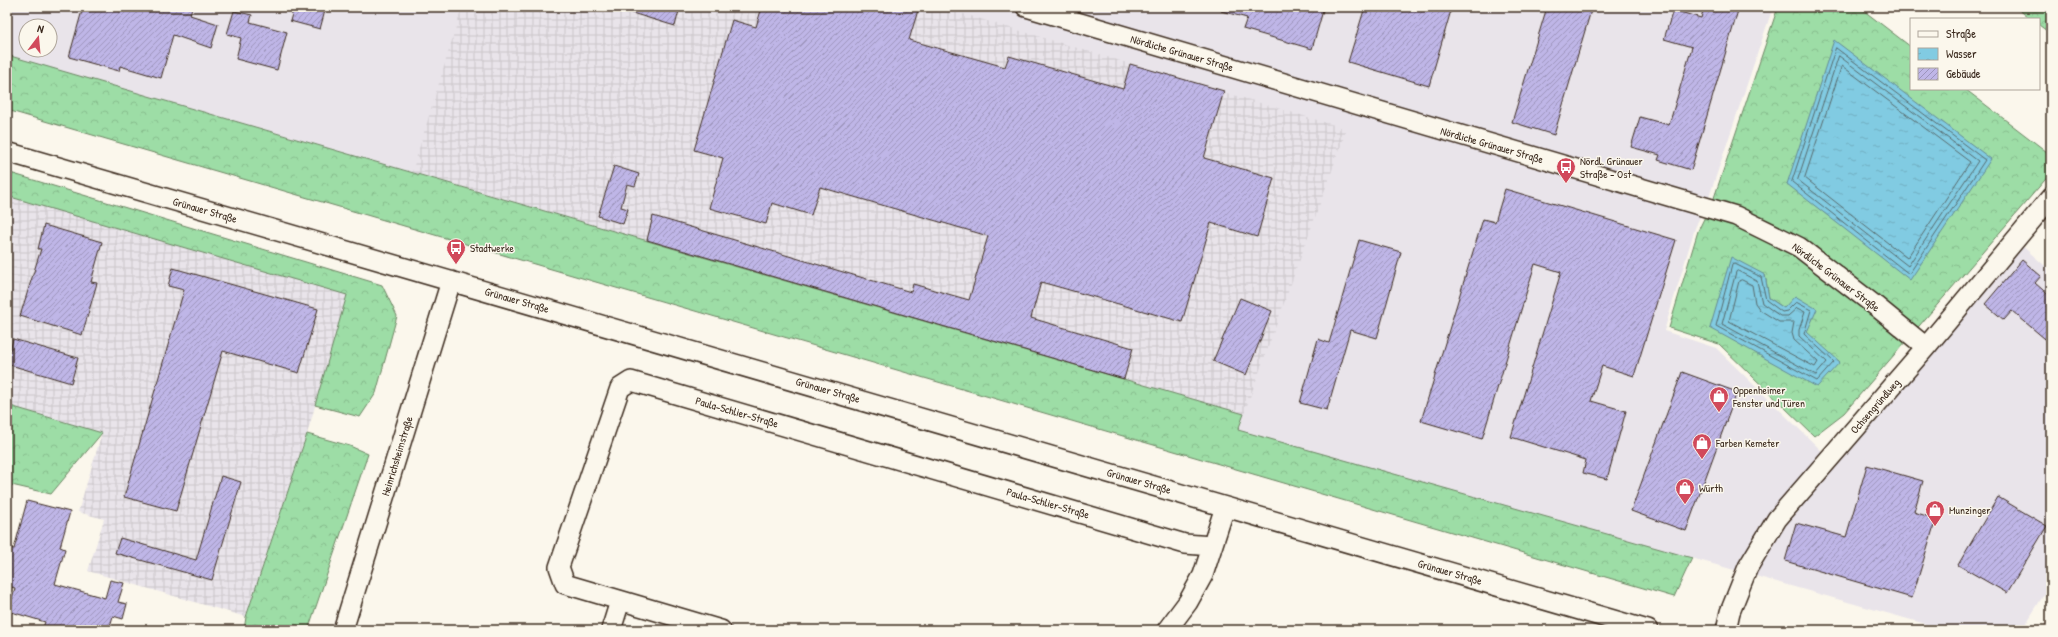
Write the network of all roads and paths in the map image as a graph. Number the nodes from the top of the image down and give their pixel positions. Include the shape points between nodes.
1 (1026, 7) edge
2 (7, 152) edge
3 (2051, 197) edge
4 (451, 281) junction
5 (1926, 347) junction
6 (1225, 507) junction
7 (1212, 546) junction
8 (620, 601) junction
9 (343, 630) edge
10 (611, 630) edge
11 (721, 630) edge
12 (1167, 630) edge
13 (1648, 630) edge
14 (1726, 630) edge

1 - 5 street, Nördliche Grünauer Straße via 1736,216 1799,246
2 - 4 street, Grünauer Straße
3 - 5 street, Ochsengründlweg
4 - 6 street, Grünauer Straße
4 - 9 street, Heinrichsheimstraße
5 - 14 street, Ochsengründlweg via 1777,519 1748,567 1730,612
6 - 7 street
6 - 13 street, Grünauer Straße
7 - 8 street, Paula-Schlier-Straße via 1185,544 631,381 620,388 559,567 565,584
7 - 12 street via 1203,575 1192,596
8 - 10 street
8 - 11 street, Paula-Schlier-Straße

